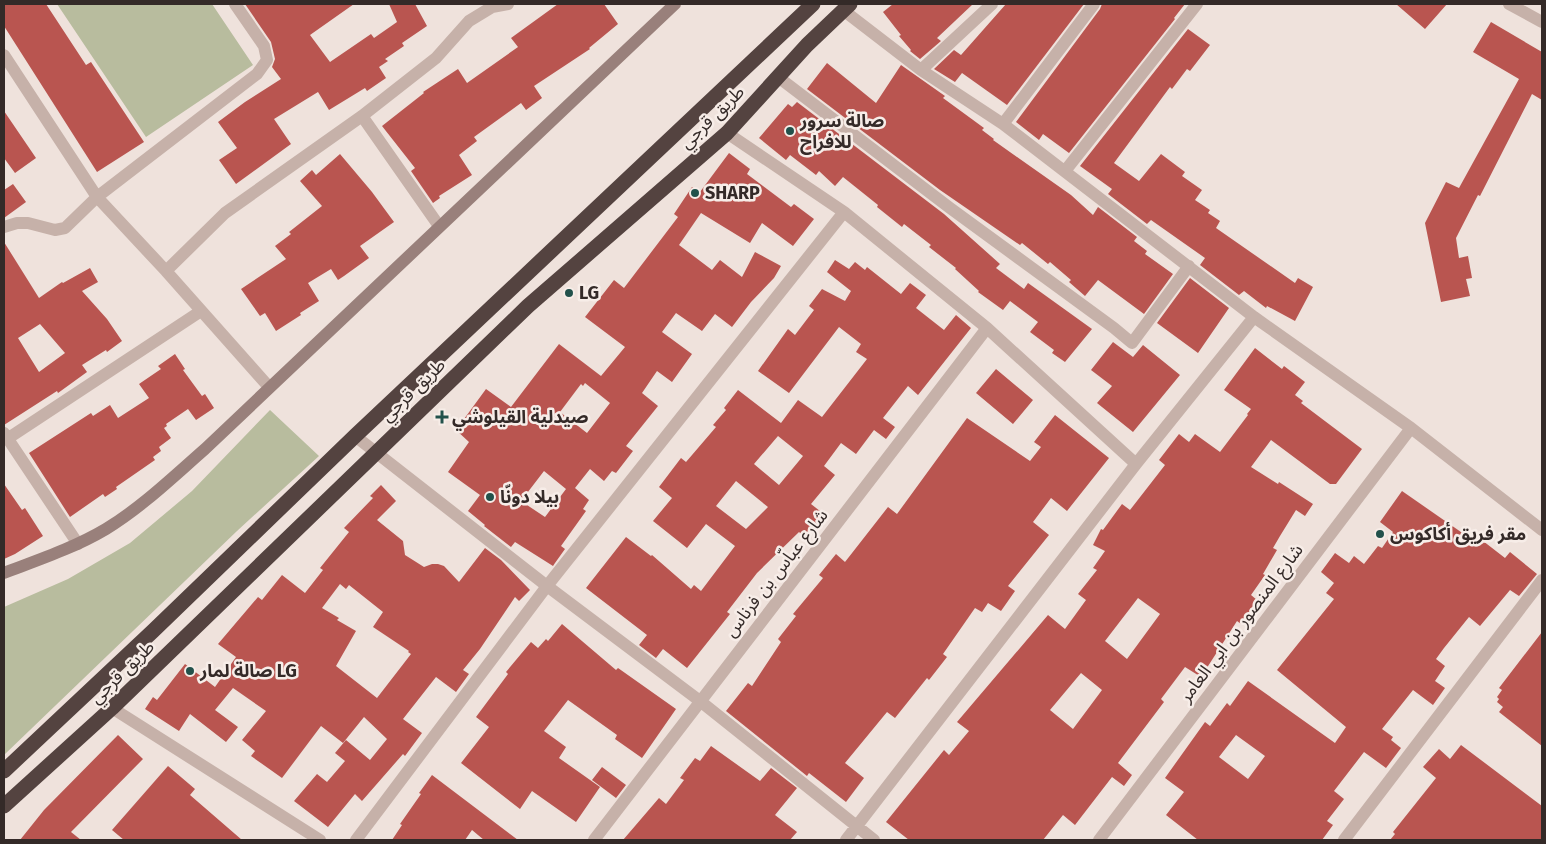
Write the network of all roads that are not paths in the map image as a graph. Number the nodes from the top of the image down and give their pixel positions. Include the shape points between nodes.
1 (235, 4) edge
2 (508, 4) edge
3 (813, 4) edge
4 (992, 4) edge
5 (1094, 4) edge
6 (1197, 4) edge
7 (1509, 4) edge
8 (672, 5) edge
9 (847, 7) edge
10 (1542, 22) edge
11 (4, 55) edge
12 (921, 70) junction
13 (778, 77) junction
14 (362, 116) junction
15 (1003, 124) junction
16 (727, 133) junction
17 (1065, 171) junction
18 (97, 198) junction
19 (844, 212) junction
20 (440, 226) junction
21 (4, 227) edge
22 (1189, 266) junction
23 (166, 271) junction
24 (201, 311) junction
25 (1254, 317) junction
26 (987, 328) junction
27 (269, 388) junction
28 (1411, 428) junction
29 (6, 436) edge
30 (356, 436) junction
31 (377, 451) junction
32 (1136, 464) junction
33 (1542, 530) edge
34 (78, 544) junction
35 (4, 574) edge
36 (1542, 580) edge
37 (548, 586) junction
38 (700, 701) junction
39 (112, 708) junction
40 (4, 771) edge
41 (4, 806) edge
42 (856, 827) junction
43 (320, 840) edge
44 (356, 840) edge
45 (594, 840) edge
46 (846, 840) edge
47 (874, 840) edge
48 (1099, 840) edge
49 (1344, 840) edge

1 - 18 street via 264,46 267,60 256,74
2 - 14 street via 492,7 469,21 436,58
3 - 30 highway, طريق قرجي
4 - 12 street
5 - 15 street
6 - 17 street
7 - 10 street
8 - 20 street
9 - 12 street
9 - 13 highway, طريق قرجي
11 - 18 street
12 - 15 street
13 - 16 highway, طريق قرجي
13 - 22 street via 1132,343
14 - 20 street
14 - 23 street via 225,213
15 - 17 street
16 - 19 street
16 - 31 highway, طريق قرجي via 528,306
17 - 22 street
18 - 21 street via 60,230 28,223
18 - 23 street
19 - 26 street
19 - 37 street
20 - 27 street
22 - 25 street
23 - 24 street
24 - 27 street
24 - 29 street
25 - 28 street
25 - 32 street
26 - 32 street
26 - 38 street, شارع عباّس بن فرناس
27 - 34 street via 133,511
28 - 33 street
28 - 48 street, شارع المنصور بن ابي العامر
29 - 34 street
30 - 31 street
30 - 40 highway, طريق قرجي
31 - 37 street
31 - 39 highway, طريق قرجي
32 - 42 street
34 - 35 street
36 - 49 street
37 - 38 street
37 - 44 street
38 - 42 street
38 - 45 street, شارع عباّس بن فرناس
39 - 41 highway, طريق قرجي
39 - 43 street
42 - 46 street
42 - 47 street

